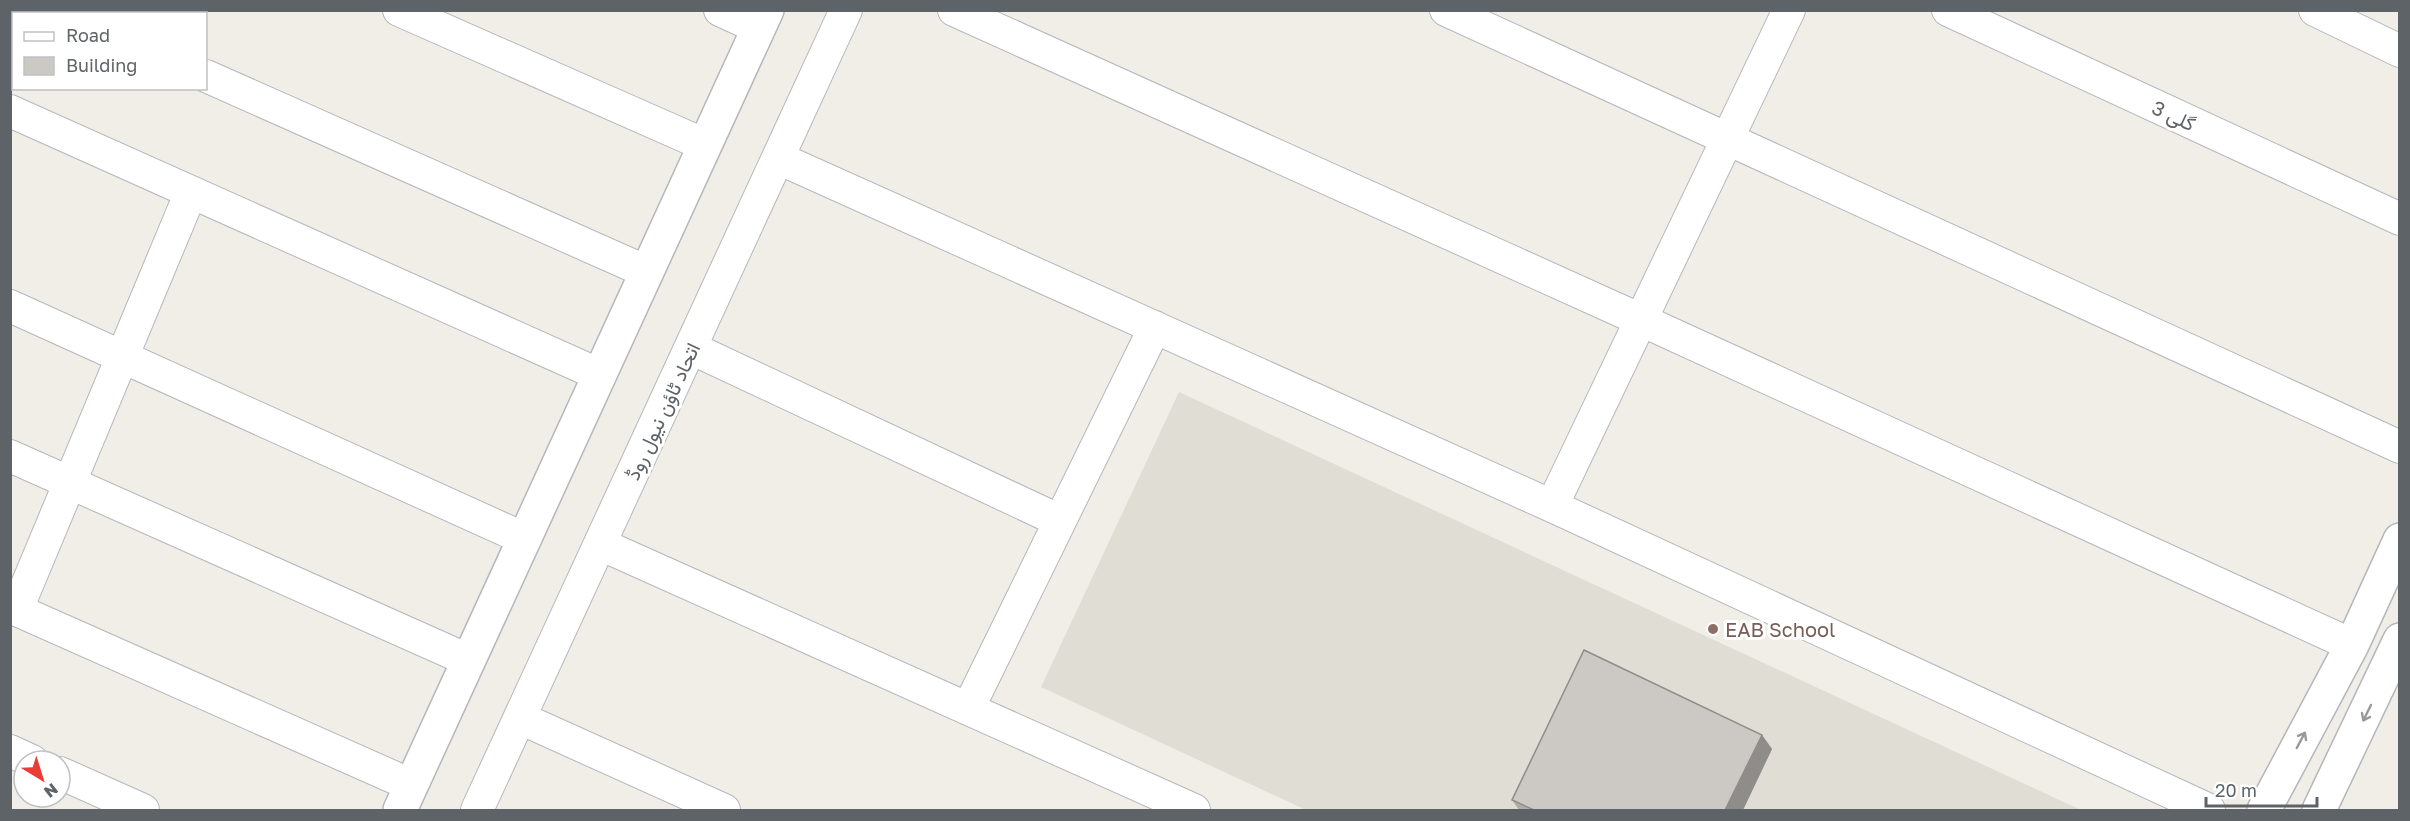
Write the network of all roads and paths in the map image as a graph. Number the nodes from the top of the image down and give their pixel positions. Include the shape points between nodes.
1 (399, 10) edge
2 (720, 10) edge
3 (846, 10) edge
4 (954, 10) edge
5 (1446, 10) edge
6 (1789, 10) edge
7 (1948, 10) edge
8 (2314, 10) edge
9 (763, 19) edge
10 (2400, 51) edge
11 (207, 76) edge
12 (10, 111) edge
13 (1727, 140) junction
14 (705, 145) junction
15 (778, 158) junction
16 (191, 192) junction
17 (2400, 219) edge
18 (647, 272) junction
19 (10, 306) edge
20 (1641, 320) junction
21 (1155, 327) junction
22 (691, 348) junction
23 (122, 357) junction
24 (600, 375) junction
25 (2400, 447) edge
26 (10, 456) edge
27 (70, 483) junction
28 (1552, 506) junction
29 (1060, 521) junction
30 (525, 539) junction
31 (2400, 540) edge
32 (600, 544) junction
33 (14, 608) edge
34 (2400, 640) edge
35 (2352, 645) junction
36 (468, 660) junction
37 (2391, 684) edge
38 (968, 709) junction
39 (520, 718) junction
40 (72, 778) edge
41 (405, 798) edge
42 (1188, 809) edge
43 (144, 810) edge
44 (477, 810) edge
45 (724, 810) edge
46 (2209, 810) edge
47 (2264, 810) edge
48 (2319, 810) edge

1 - 14 street
2 - 9 street
3 - 15 street, اتحاد ٹاؤن نیول روڈ
4 - 20 street
5 - 13 street
6 - 13 street
7 - 17 street, گلی 3
8 - 10 street
9 - 14 street
11 - 18 street
12 - 16 street
13 - 20 street
13 - 25 street
14 - 18 street
15 - 21 street
15 - 22 street, اتحاد ٹاؤن نیول روڈ
16 - 23 street
16 - 24 street
18 - 24 street
19 - 23 street
20 - 28 street
20 - 35 street
21 - 28 street
21 - 29 street
22 - 29 street
22 - 32 street, اتحاد ٹاؤن نیول روڈ
23 - 27 street
23 - 30 street
24 - 30 street
26 - 27 street
27 - 33 street
27 - 36 street
28 - 46 street
29 - 38 street
30 - 36 street
31 - 35 street
32 - 38 street
32 - 39 street, اتحاد ٹاؤن نیول روڈ
33 - 41 street
34 - 37 street
47 -> 35 street
36 - 41 street
37 -> 48 street
38 - 42 street
39 - 44 street, اتحاد ٹاؤن نیول روڈ
39 - 45 street
40 - 43 street

